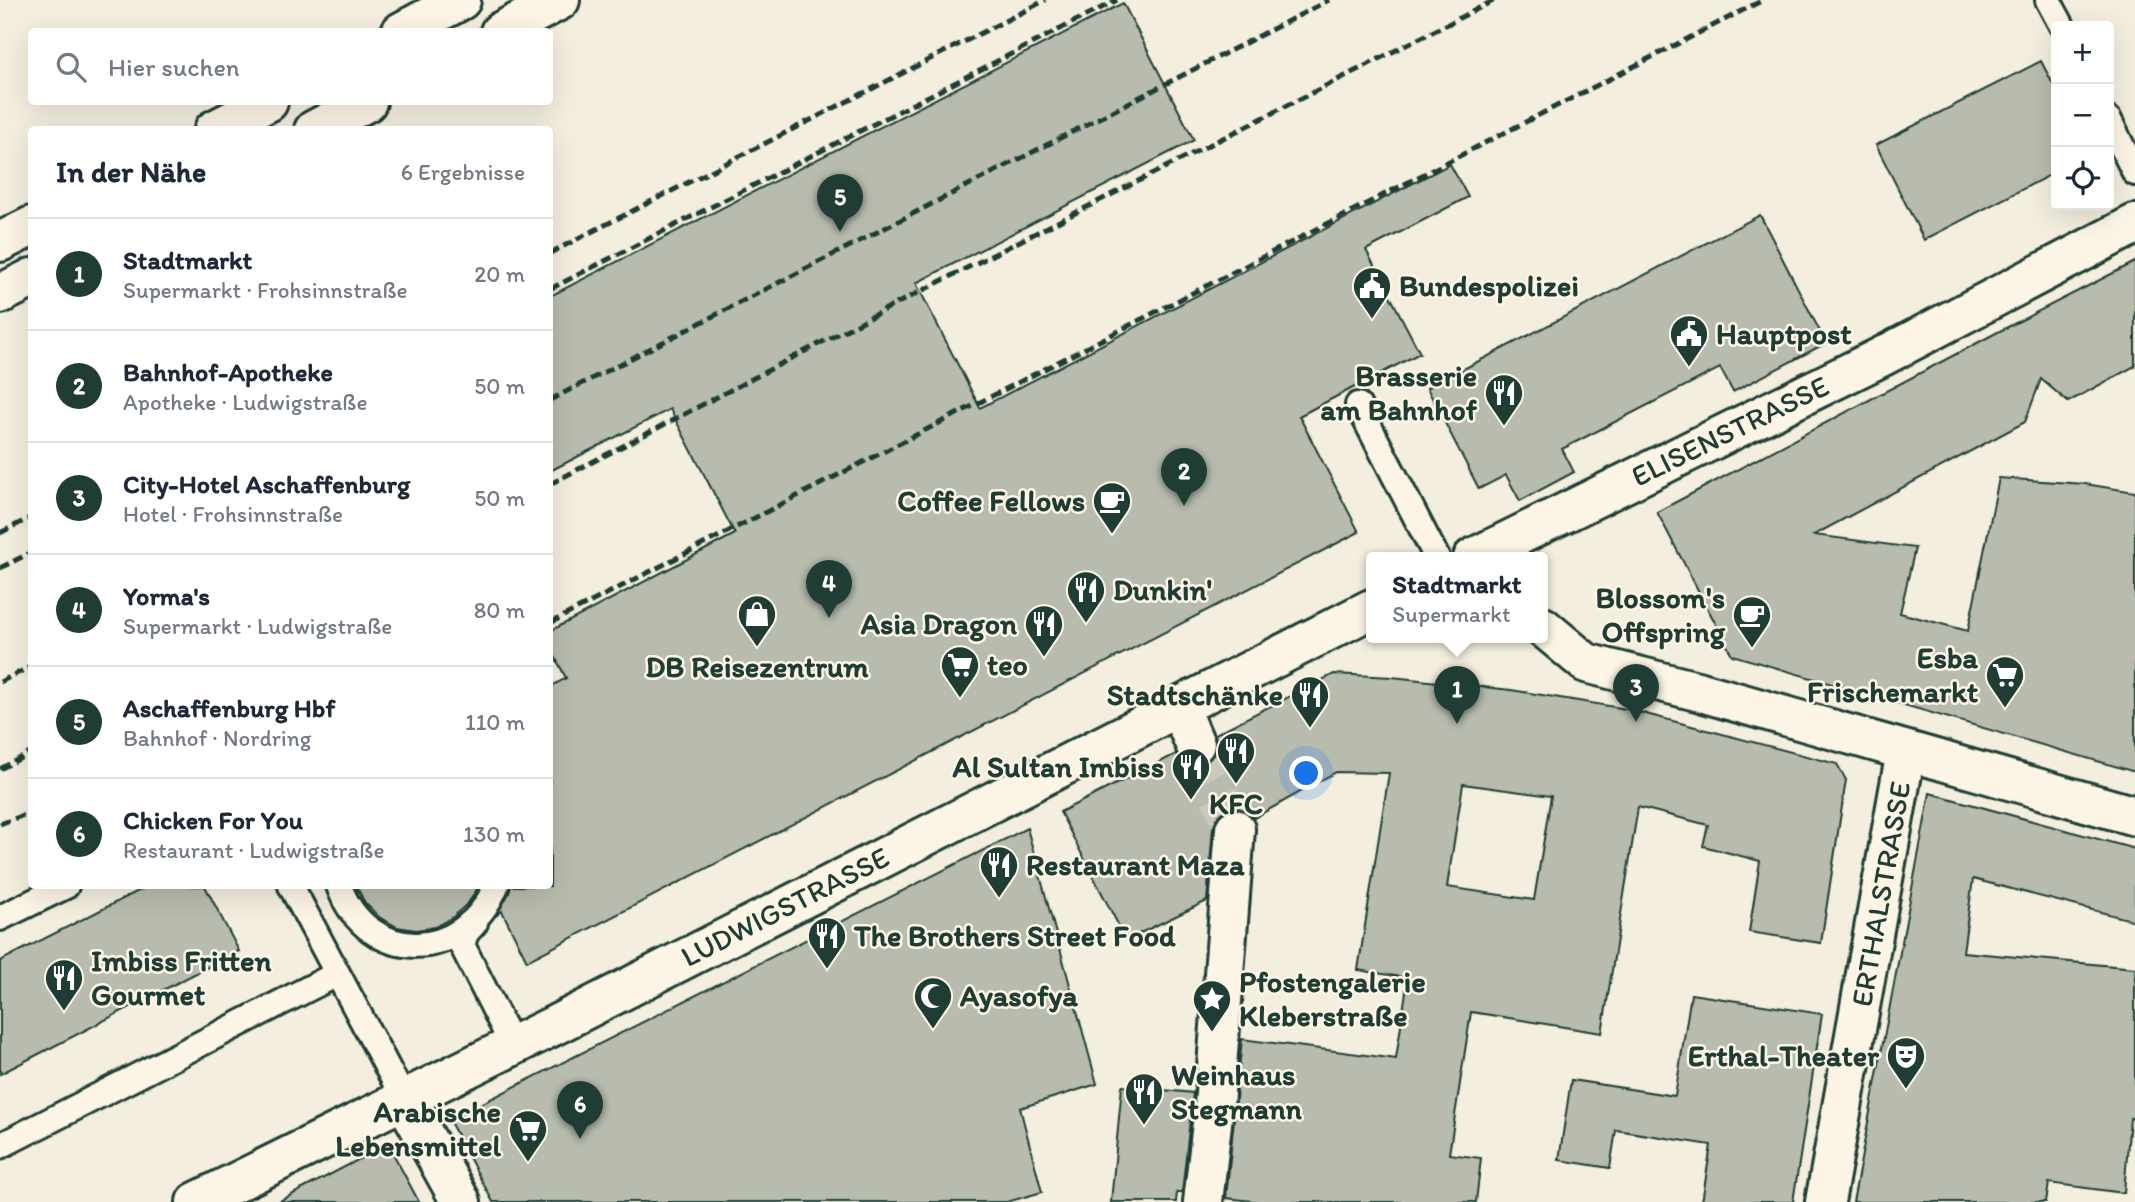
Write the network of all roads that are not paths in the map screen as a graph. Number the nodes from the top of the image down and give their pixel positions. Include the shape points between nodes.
1 (461, 0) edge
2 (560, 0) edge
3 (2049, 0) edge
4 (2060, 21) edge
5 (408, 28) edge
6 (508, 28) edge
7 (262, 105) edge
8 (361, 105) edge
9 (222, 126) edge
10 (322, 126) edge
11 (2114, 130) edge
12 (2135, 173) edge
13 (2135, 224) edge
14 (28, 228) edge
15 (0, 242) edge
16 (28, 280) edge
17 (0, 295) edge
18 (1358, 405) dead end
19 (1434, 552) edge
20 (1492, 552) edge
21 (1366, 612) edge
22 (1548, 630) edge
23 (1179, 707) junction
24 (1195, 744) tunnel mouth
25 (1906, 751) junction
26 (2135, 816) edge
27 (1235, 829) tunnel mouth
28 (60, 889) edge
29 (293, 889) edge
30 (340, 889) edge
31 (496, 889) edge
32 (496, 889) edge
33 (0, 918) edge
34 (337, 974) junction
35 (513, 1046) junction
36 (404, 1100) junction
37 (0, 1146) edge
38 (196, 1202) edge
39 (461, 1202) edge
40 (1203, 1202) edge
41 (1825, 1202) edge

1 - 5 street
2 - 6 street
3 - 4 lane
7 - 9 street
8 - 10 street
11 - 12 lane
13 - 20 street, ELISENSTRASSE
14 - 15 street
16 - 17 street
18 - 19 lane
21 - 23 street, LUDWIGSTRASSE
22 - 25 street via 1586,663
23 - 24 street
23 - 35 street, LUDWIGSTRASSE
25 - 26 street
25 - 41 street, ERTHALSTRASSE
27 - 40 street
28 - 33 lane
29 - 34 lane
30 - 32 lane via 350,909 371,931 392,940 424,944 456,935 473,921
31 - 35 lane via 461,945
34 - 36 lane
34 - 37 lane
35 - 36 street, LUDWIGSTRASSE
36 - 38 street, LUDWIGSTRASSE
36 - 39 street

